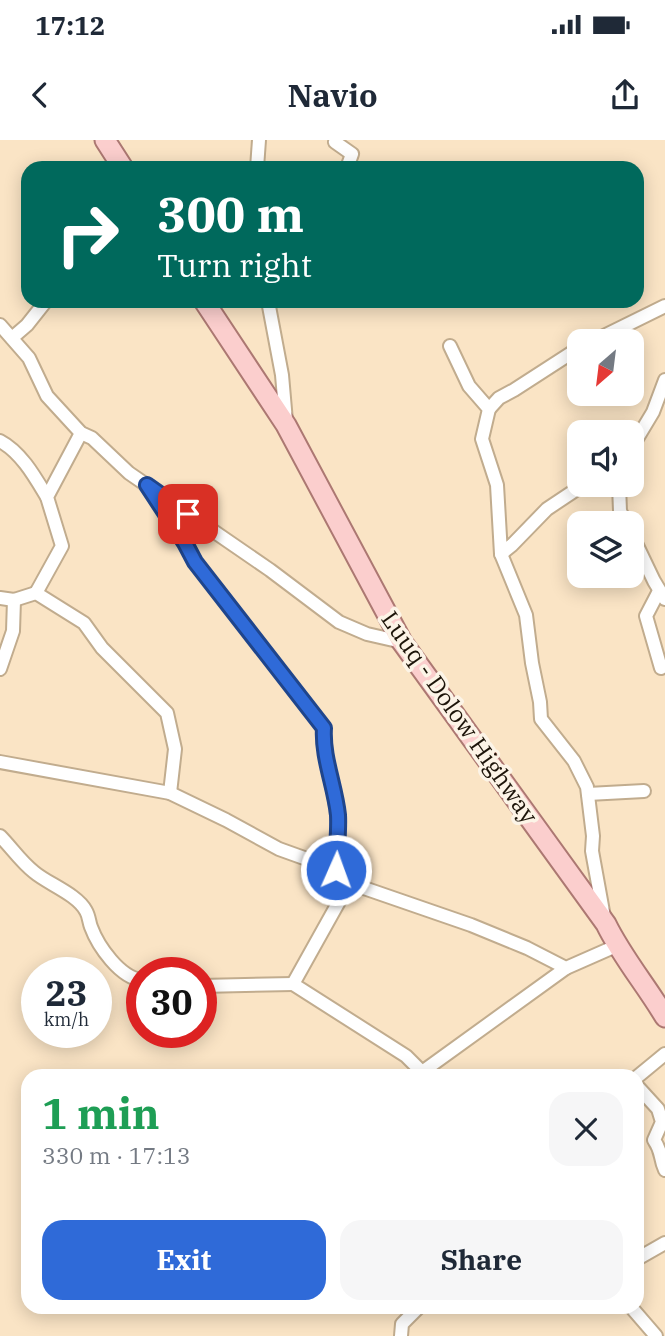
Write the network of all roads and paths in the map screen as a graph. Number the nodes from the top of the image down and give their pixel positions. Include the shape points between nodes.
1 (105, 140) edge
2 (259, 140) edge
3 (336, 140) edge
4 (118, 161) edge
5 (258, 161) edge
6 (350, 161) edge
7 (665, 306) edge
8 (40, 308) edge
9 (209, 308) edge
10 (269, 308) edge
11 (0, 325) edge
12 (618, 329) edge
13 (12, 338) junction
14 (450, 346) dead end
15 (567, 356) edge
16 (665, 380) edge
17 (489, 409) junction
18 (286, 425) junction
19 (644, 427) edge
20 (81, 433) junction
21 (0, 441) edge
22 (147, 485) junction
23 (567, 496) edge
24 (47, 497) junction
25 (501, 554) junction
26 (644, 559) edge
27 (36, 593) junction
28 (662, 595) edge
29 (0, 598) edge
30 (14, 600) junction
31 (402, 642) junction
32 (660, 668) dead end
33 (0, 669) edge
34 (0, 762) edge
35 (644, 790) dead end
36 (170, 793) junction
37 (588, 794) junction
38 (0, 836) edge
39 (336, 870) junction
40 (351, 880) junction
41 (606, 924) junction
42 (616, 946) junction
43 (566, 968) junction
44 (126, 974) edge
45 (293, 984) junction
46 (217, 986) edge
47 (660, 999) edge
48 (665, 1017) edge
49 (665, 1054) edge
50 (419, 1069) edge
51 (431, 1069) edge
52 (644, 1071) edge
53 (644, 1094) edge
54 (665, 1170) edge
55 (665, 1243) edge
56 (644, 1255) edge
57 (412, 1314) edge
58 (637, 1314) edge
59 (401, 1336) edge
60 (656, 1336) edge

1 - 4 main road
2 - 5 street
3 - 6 street via 352,154
7 - 12 street
8 - 13 street
9 - 18 main road, Luuq - Dolow Highway
10 - 18 street
11 - 13 street
13 - 20 street via 29,358 47,396
14 - 17 street via 470,386
15 - 17 street
16 - 19 street
17 - 25 street via 482,439 496,485
18 - 31 main road, Luuq - Dolow Highway
20 - 22 street
20 - 24 street
21 - 24 street via 11,447
22 - 31 street via 339,622
22 - 39 street via 195,562 324,728 323,744 338,816
23 - 25 street
24 - 27 street via 62,546
25 - 37 street via 526,615 541,719 574,761
26 - 28 street
27 - 30 street
27 - 36 street via 84,623 102,648 167,713 175,749
28 - 32 street via 646,616
29 - 30 street
30 - 33 street via 13,631
31 - 41 main road, Luuq - Dolow Highway
34 - 36 street
35 - 37 street
36 - 39 street via 279,849
37 - 41 street via 592,851
38 - 44 street via 33,872 86,910 99,943
39 - 40 street
40 - 43 street via 471,925
40 - 45 street
41 - 42 main road, Luuq - Dolow Highway
42 - 43 street
42 - 47 main road, Luuq - Dolow Highway
43 - 51 street
45 - 46 street
45 - 50 street via 406,1056
47 - 48 main road, Luuq - Dolow Highway
49 - 52 street
53 - 54 street via 658,1109 662,1122 654,1140
55 - 56 street
57 - 59 street via 402,1324
58 - 60 street

